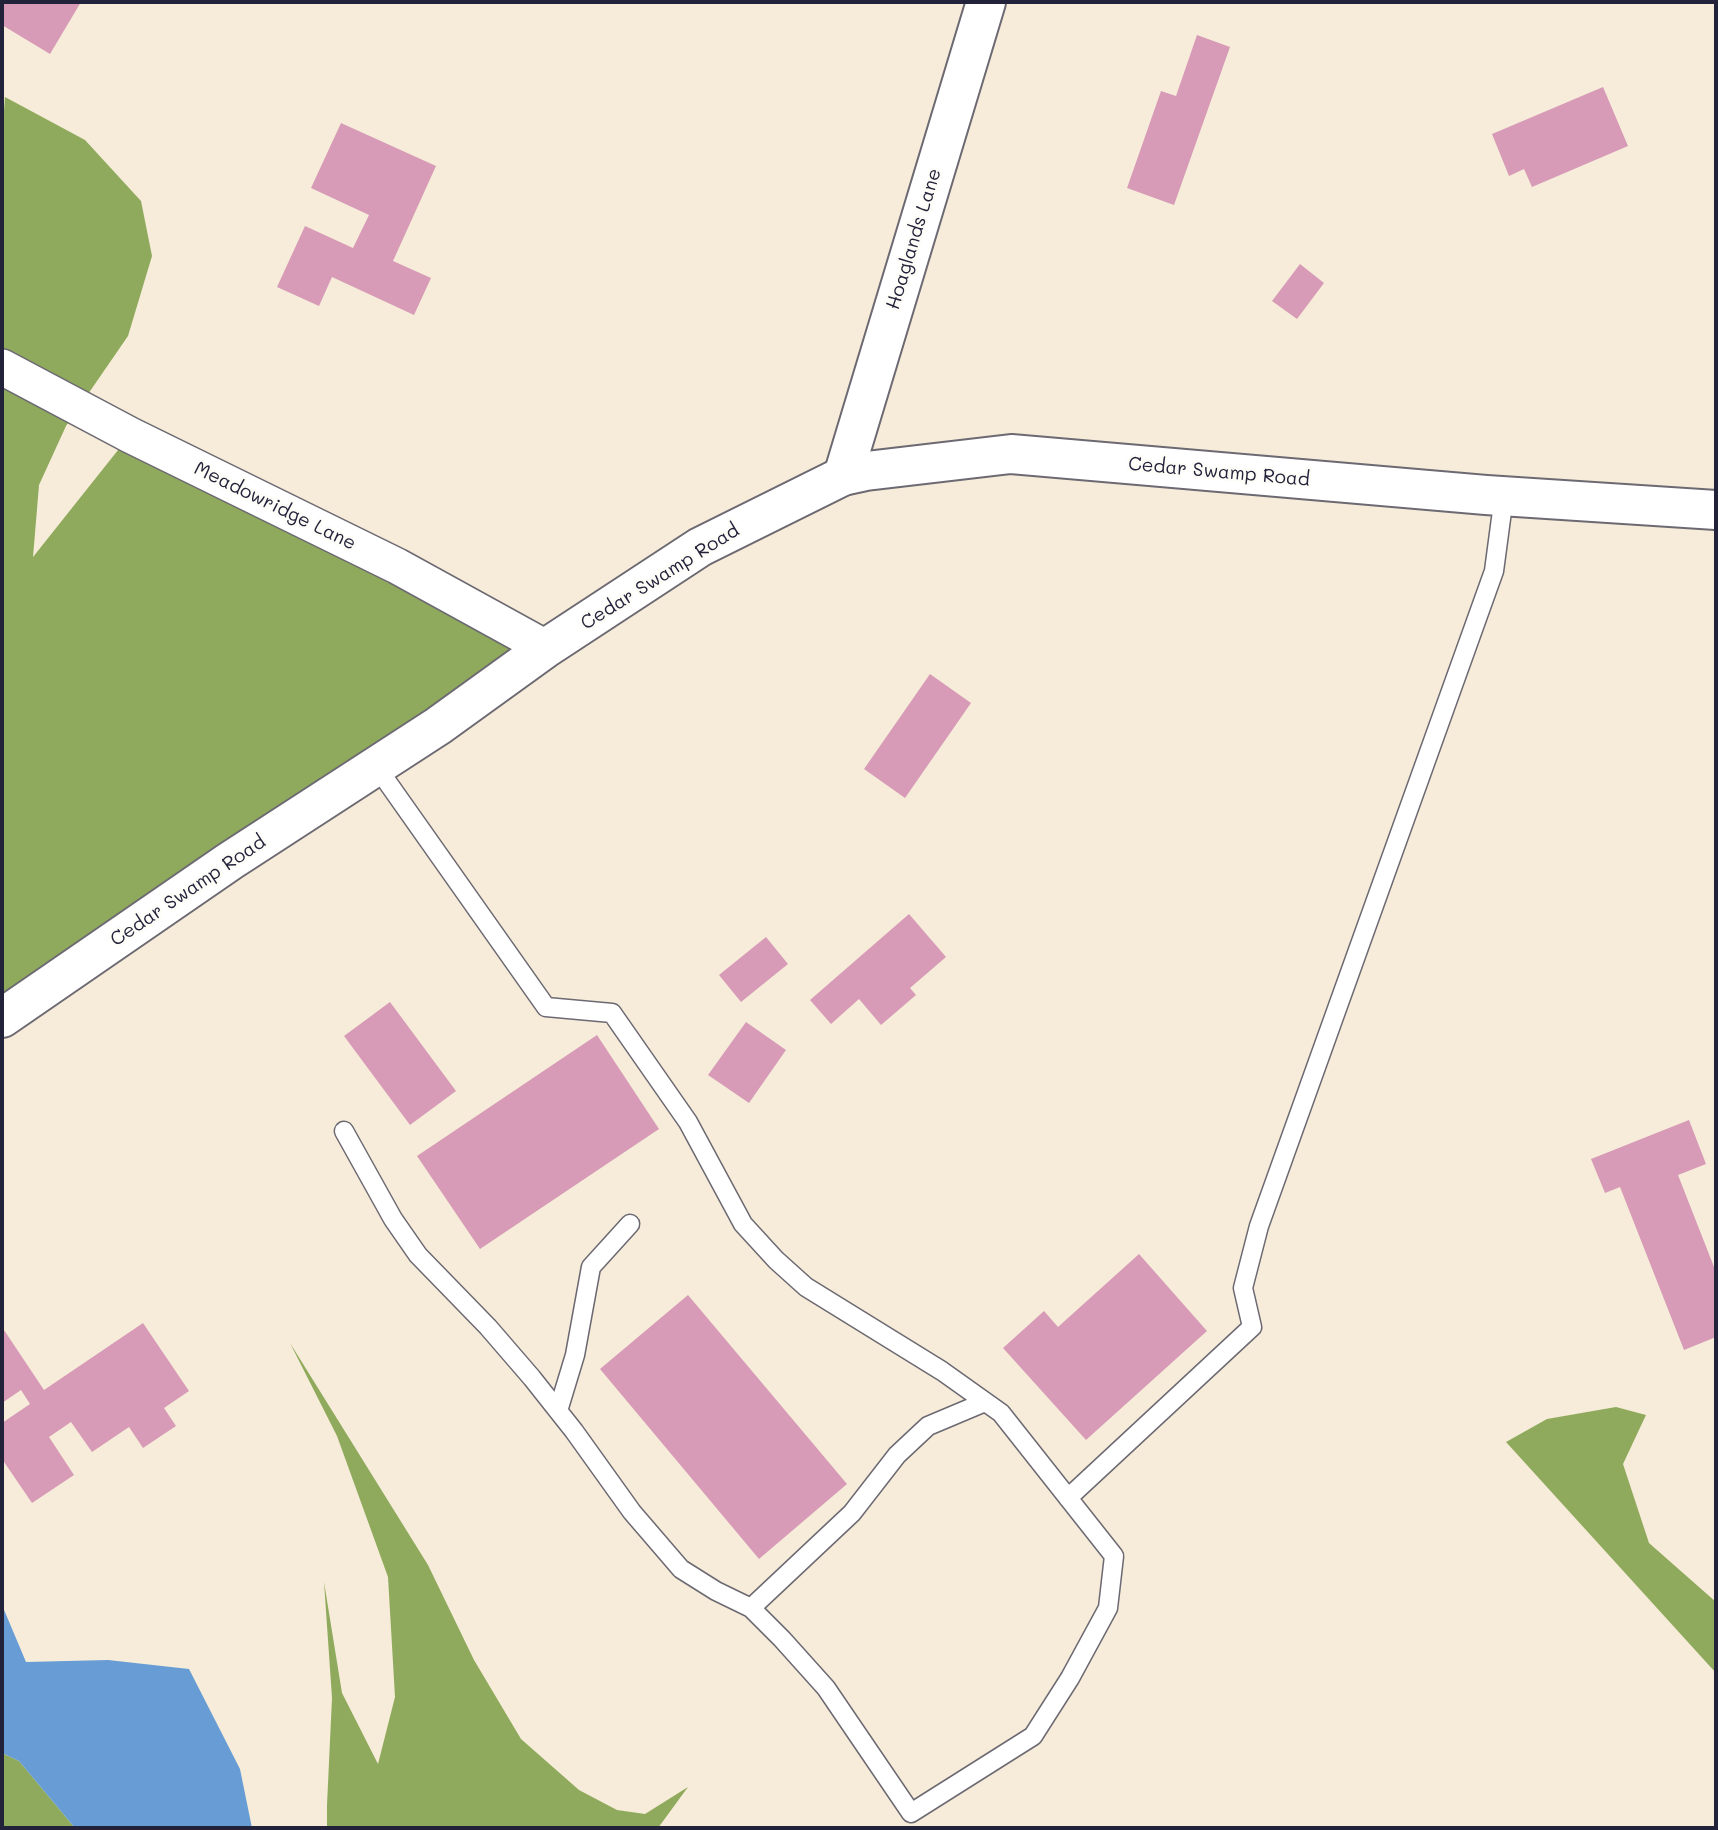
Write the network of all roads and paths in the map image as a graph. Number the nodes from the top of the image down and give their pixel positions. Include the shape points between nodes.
1 (986, 2) edge
2 (2, 367) edge
3 (843, 476) junction
4 (1504, 496) junction
5 (1716, 510) edge
6 (546, 648) junction
7 (376, 766) junction
8 (2, 1018) edge
9 (344, 1131) dead end
10 (630, 1224) dead end
11 (985, 1402) junction
12 (558, 1411) junction
13 (1068, 1498) junction
14 (751, 1608) junction

1 - 3 main road, Hoaglands Lane
2 - 6 street, Meadowridge Lane via 397,566
3 - 4 main road, Cedar Swamp Road via 1011,454
3 - 6 main road, Cedar Swamp Road via 700,547
4 - 5 main road, Cedar Swamp Road
4 - 13 lane via 1494,571 1259,1226 1243,1288 1252,1327
6 - 7 main road, Cedar Swamp Road
7 - 8 main road, Cedar Swamp Road
7 - 11 lane via 546,1007 612,1013 688,1122 744,1224 776,1260 806,1287
9 - 12 lane via 418,1255 488,1327
10 - 12 lane via 591,1267 575,1355
11 - 13 lane via 1001,1413
11 - 14 lane via 928,1426 897,1455 852,1513
12 - 14 lane via 632,1513 681,1569
13 - 14 lane via 1114,1556 1108,1608 1032,1736 912,1813 826,1688

